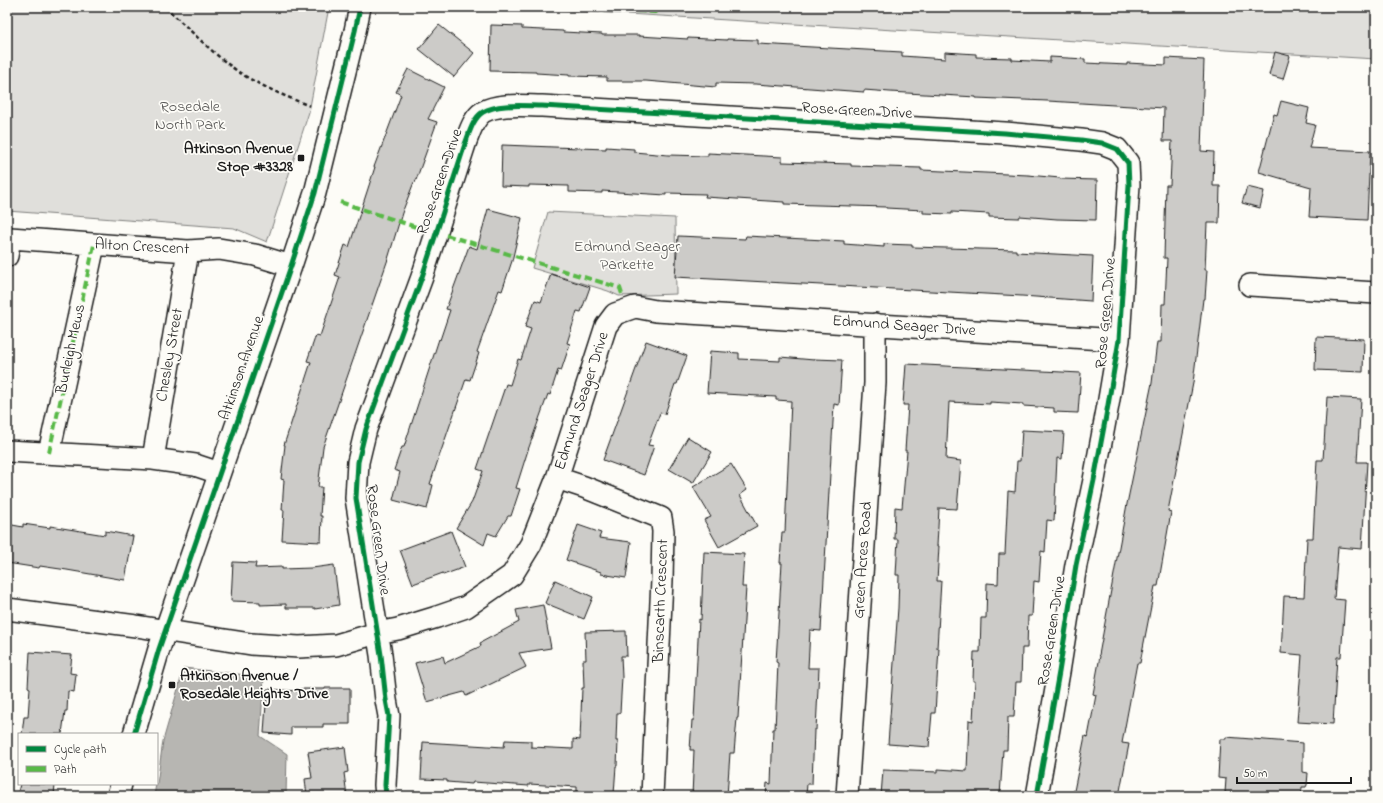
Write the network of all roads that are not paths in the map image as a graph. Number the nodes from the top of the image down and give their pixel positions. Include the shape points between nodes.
1 (360, 7) edge
2 (94, 245) junction
3 (188, 251) junction
4 (7, 256) edge
5 (291, 266) junction
6 (1250, 285) dead end
7 (1376, 293) edge
8 (875, 324) junction
9 (1118, 340) junction
10 (7, 450) edge
11 (49, 453) junction
12 (153, 458) junction
13 (219, 473) junction
14 (557, 478) junction
15 (7, 609) edge
16 (166, 630) junction
17 (377, 633) junction
18 (134, 733) edge
19 (121, 785) edge
20 (118, 796) edge
21 (386, 796) edge
22 (652, 796) edge
23 (847, 796) edge
24 (1036, 796) edge

1 - 5 street, Atkinson Avenue via 315,193
2 - 3 street, Alton Crescent
2 - 4 street, Alton Crescent via 10,238
2 - 11 street, Burleigh Mews
3 - 5 street, Alton Crescent via 219,249 254,255
3 - 12 street, Chesley Street
5 - 13 street, Atkinson Avenue
6 - 7 street
8 - 9 street, Edmund Seager Drive
8 - 14 street, Edmund Seager Drive via 656,311 635,307 615,314 606,326
8 - 23 street, Green Acres Road via 875,383
9 - 17 street, Rose Green Drive via 1129,185 1128,163 1116,149 1102,143 1005,133 542,106 500,106 483,112 474,123 465,144 422,277 366,429 358,462 356,498
9 - 24 street, Rose Green Drive
10 - 11 street
11 - 12 street
12 - 13 street via 195,465
13 - 16 street, Atkinson Avenue
14 - 17 street, Edmund Seager Drive via 531,544 512,575 466,607 398,630
14 - 22 street, Binscarth Crescent via 661,518 664,531
15 - 16 street, Edmund Seager Drive
16 - 17 street, Edmund Seager Drive via 251,644 299,647 336,645
16 - 18 street, Atkinson Avenue
17 - 21 street via 389,716
19 - 20 street

